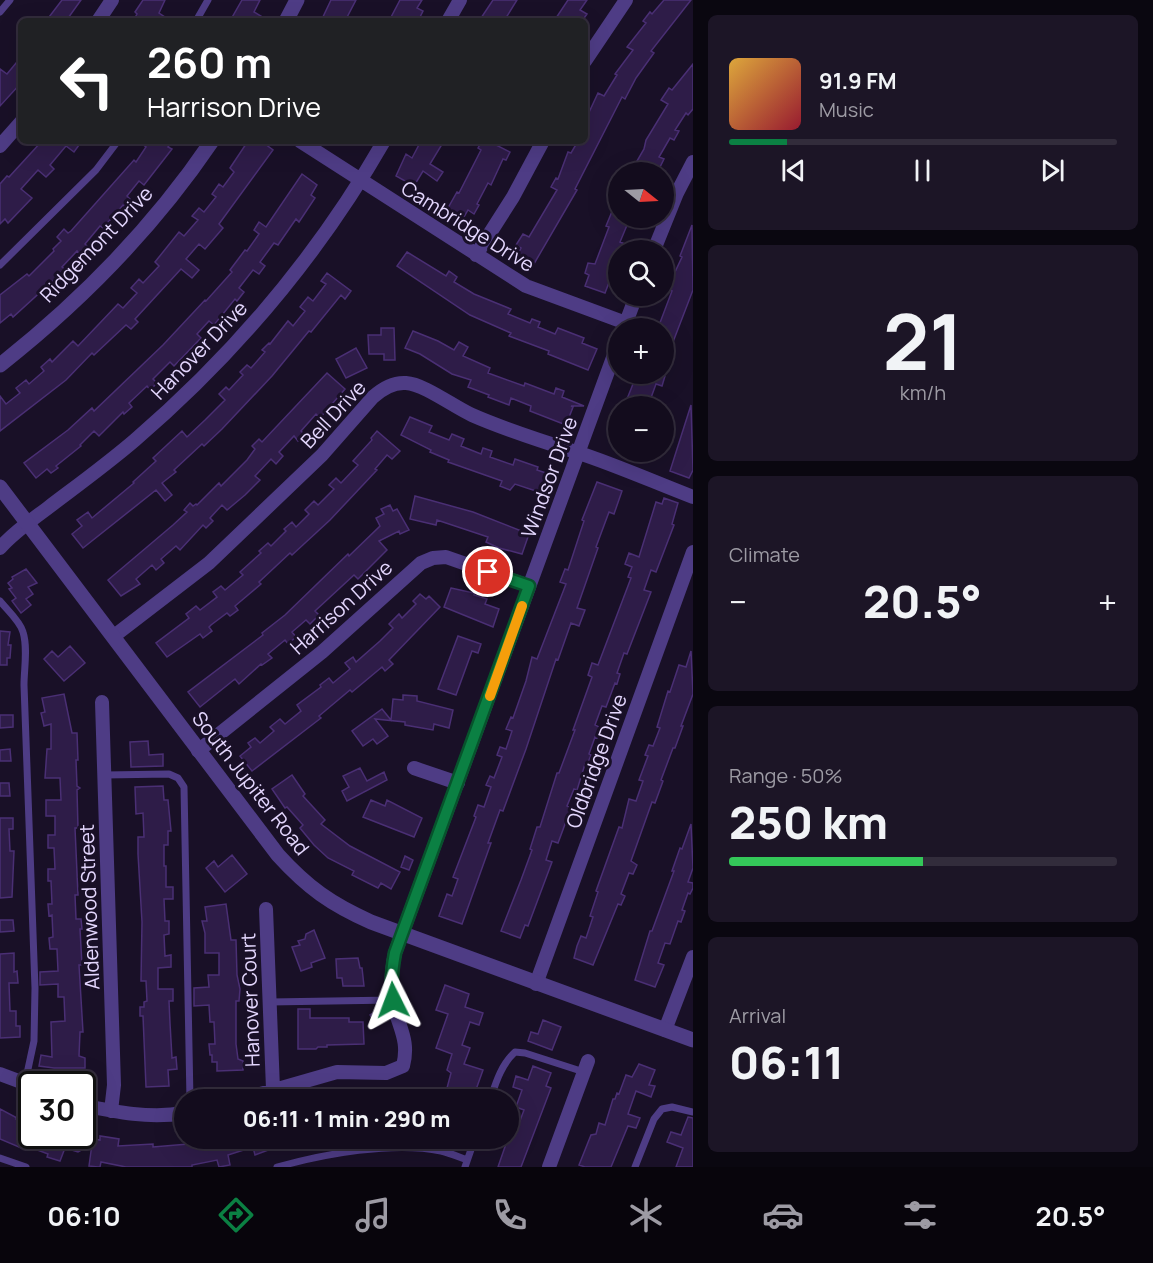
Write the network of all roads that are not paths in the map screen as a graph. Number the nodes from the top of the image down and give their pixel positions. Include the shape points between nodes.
1 (10, 0) edge
2 (112, 0) edge
3 (208, 0) edge
4 (297, 0) edge
5 (460, 0) edge
6 (626, 0) edge
7 (0, 12) edge
8 (100, 18) edge
9 (198, 18) edge
10 (288, 18) edge
11 (450, 18) edge
12 (588, 57) edge
13 (18, 125) edge
14 (116, 144) edge
15 (210, 144) edge
16 (305, 144) edge
17 (382, 144) edge
18 (541, 144) edge
19 (0, 146) edge
20 (693, 162) edge
21 (361, 181) junction
22 (658, 240) edge
23 (476, 255) junction
24 (0, 265) edge
25 (608, 319) edge
26 (0, 365) edge
27 (608, 371) edge
28 (578, 453) junction
29 (0, 487) edge
30 (693, 497) edge
31 (28, 524) junction
32 (0, 548) edge
33 (693, 552) edge
34 (529, 586) junction
35 (0, 601) edge
36 (114, 636) junction
37 (102, 702) dead end
38 (198, 751) junction
39 (414, 768) dead end
40 (105, 775) junction
41 (458, 783) junction
42 (266, 909) dead end
43 (403, 934) junction
44 (693, 957) edge
45 (536, 984) junction
46 (393, 1000) junction
47 (269, 1002) junction
48 (665, 1030) junction
49 (693, 1040) edge
50 (586, 1066) joint
51 (30, 1071) edge
52 (0, 1074) edge
53 (18, 1081) edge
54 (190, 1089) edge
55 (273, 1089) joint
56 (494, 1089) edge
57 (96, 1108) edge
58 (111, 1111) junction
59 (693, 1112) edge
60 (174, 1115) edge
61 (0, 1158) edge
62 (466, 1163) edge
63 (26, 1167) edge
64 (277, 1167) edge
65 (549, 1167) edge
66 (635, 1167) edge

1 - 7 lane
2 - 8 street
3 - 9 lane
4 - 10 street
5 - 11 street
6 - 12 street
13 - 19 street
14 - 24 lane via 96,170
15 - 26 street, Ridgemont Drive via 163,206 96,280
16 - 21 street, Cambridge Drive
17 - 21 street, Hanover Drive
18 - 23 street
20 - 22 street
21 - 23 street, Cambridge Drive
21 - 31 street, Hanover Drive via 265,311 221,359 135,440
23 - 25 street, Cambridge Drive via 526,286
27 - 28 street, Windsor Drive
28 - 30 street, Bell Drive
28 - 34 street, Windsor Drive
28 - 36 street, Bell Drive via 471,415 406,382 382,388 322,455 209,563
29 - 31 street, South Jupiter Road
31 - 32 street, Hanover Drive
31 - 36 street, South Jupiter Road
33 - 45 street, Oldbridge Drive
34 - 38 street, Harrison Drive via 446,557 421,563 322,652
34 - 41 street, Windsor Drive
35 - 51 lane via 21,626 25,647 35,988
36 - 38 street, South Jupiter Road
37 - 40 street, Aldenwood Street
38 - 43 street, South Jupiter Road via 278,855 311,888 347,911
39 - 41 street
40 - 54 lane via 169,774 184,787
40 - 58 street, Aldenwood Street via 114,1085
41 - 43 street, Windsor Drive
42 - 47 street, Hanover Court
43 - 45 street, South Jupiter Road
43 - 46 street, Windsor Drive via 392,968
44 - 48 street
45 - 48 street, South Jupiter Road
46 - 47 lane
46 - 55 street, Windsor Drive via 406,1047 403,1066 386,1073 337,1072
47 - 55 street, Hanover Court
48 - 49 street, South Jupiter Road
50 - 56 lane via 515,1052 507,1059
50 - 65 street
52 - 53 street
57 - 58 street
58 - 60 street
59 - 66 lane via 662,1109 654,1119
61 - 63 lane
62 - 64 lane via 442,1151 399,1149 324,1155

